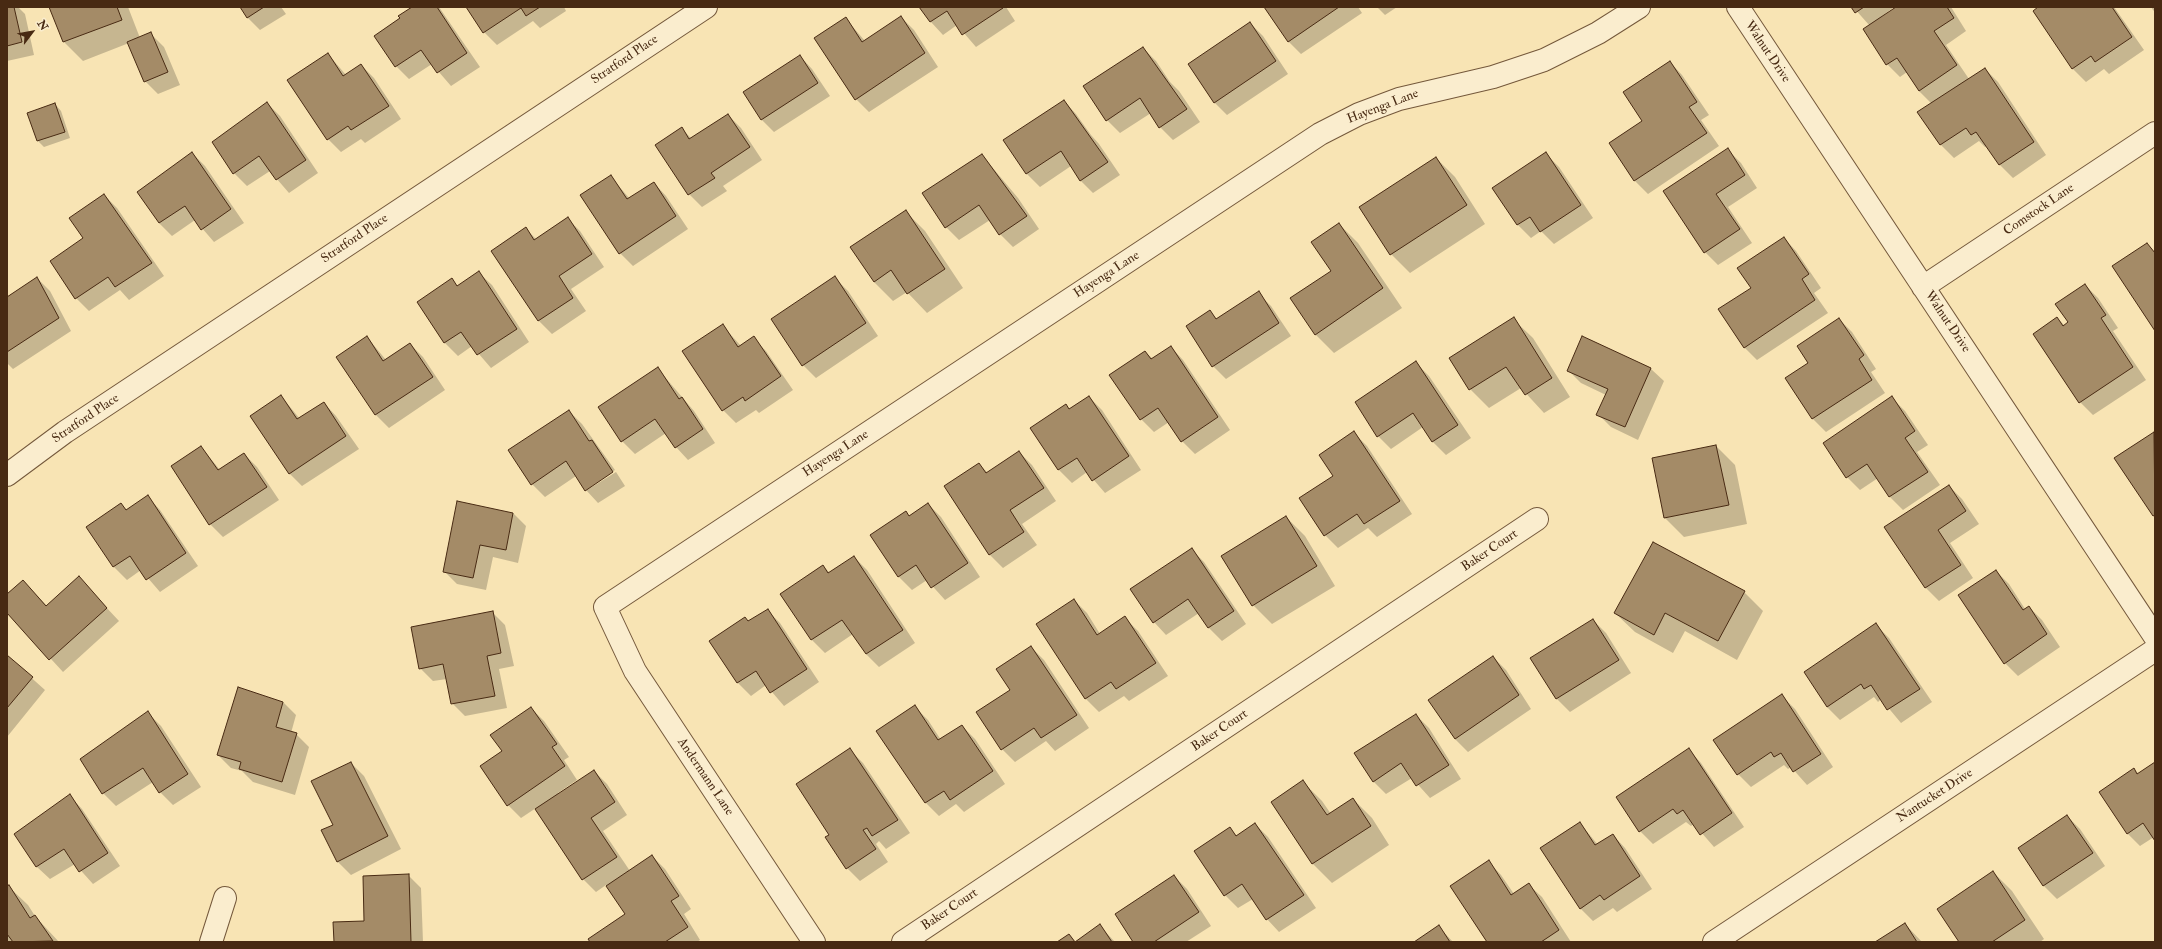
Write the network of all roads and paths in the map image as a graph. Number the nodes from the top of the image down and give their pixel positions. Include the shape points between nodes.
1 (706, 7) edge
2 (1638, 7) edge
3 (1738, 7) edge
4 (2155, 133) edge
5 (1923, 286) junction
6 (7, 475) edge
7 (1537, 519) dead end
8 (605, 607) joint
9 (2155, 636) edge
10 (2155, 650) edge
11 (226, 898) dead end
12 (211, 942) edge
13 (814, 942) edge
14 (903, 942) edge
15 (1714, 942) edge

1 - 6 street, Stratford Place via 65,432
2 - 8 street, Hayenga Lane via 1598,33 1544,60 1492,77 1399,99 1359,114 1320,134
3 - 5 street, Walnut Drive
4 - 5 street, Comstock Lane
5 - 9 street, Walnut Drive
7 - 14 street, Baker Court
8 - 13 street, Andermann Lane via 635,672
10 - 15 street, Nantucket Drive
11 - 12 street

